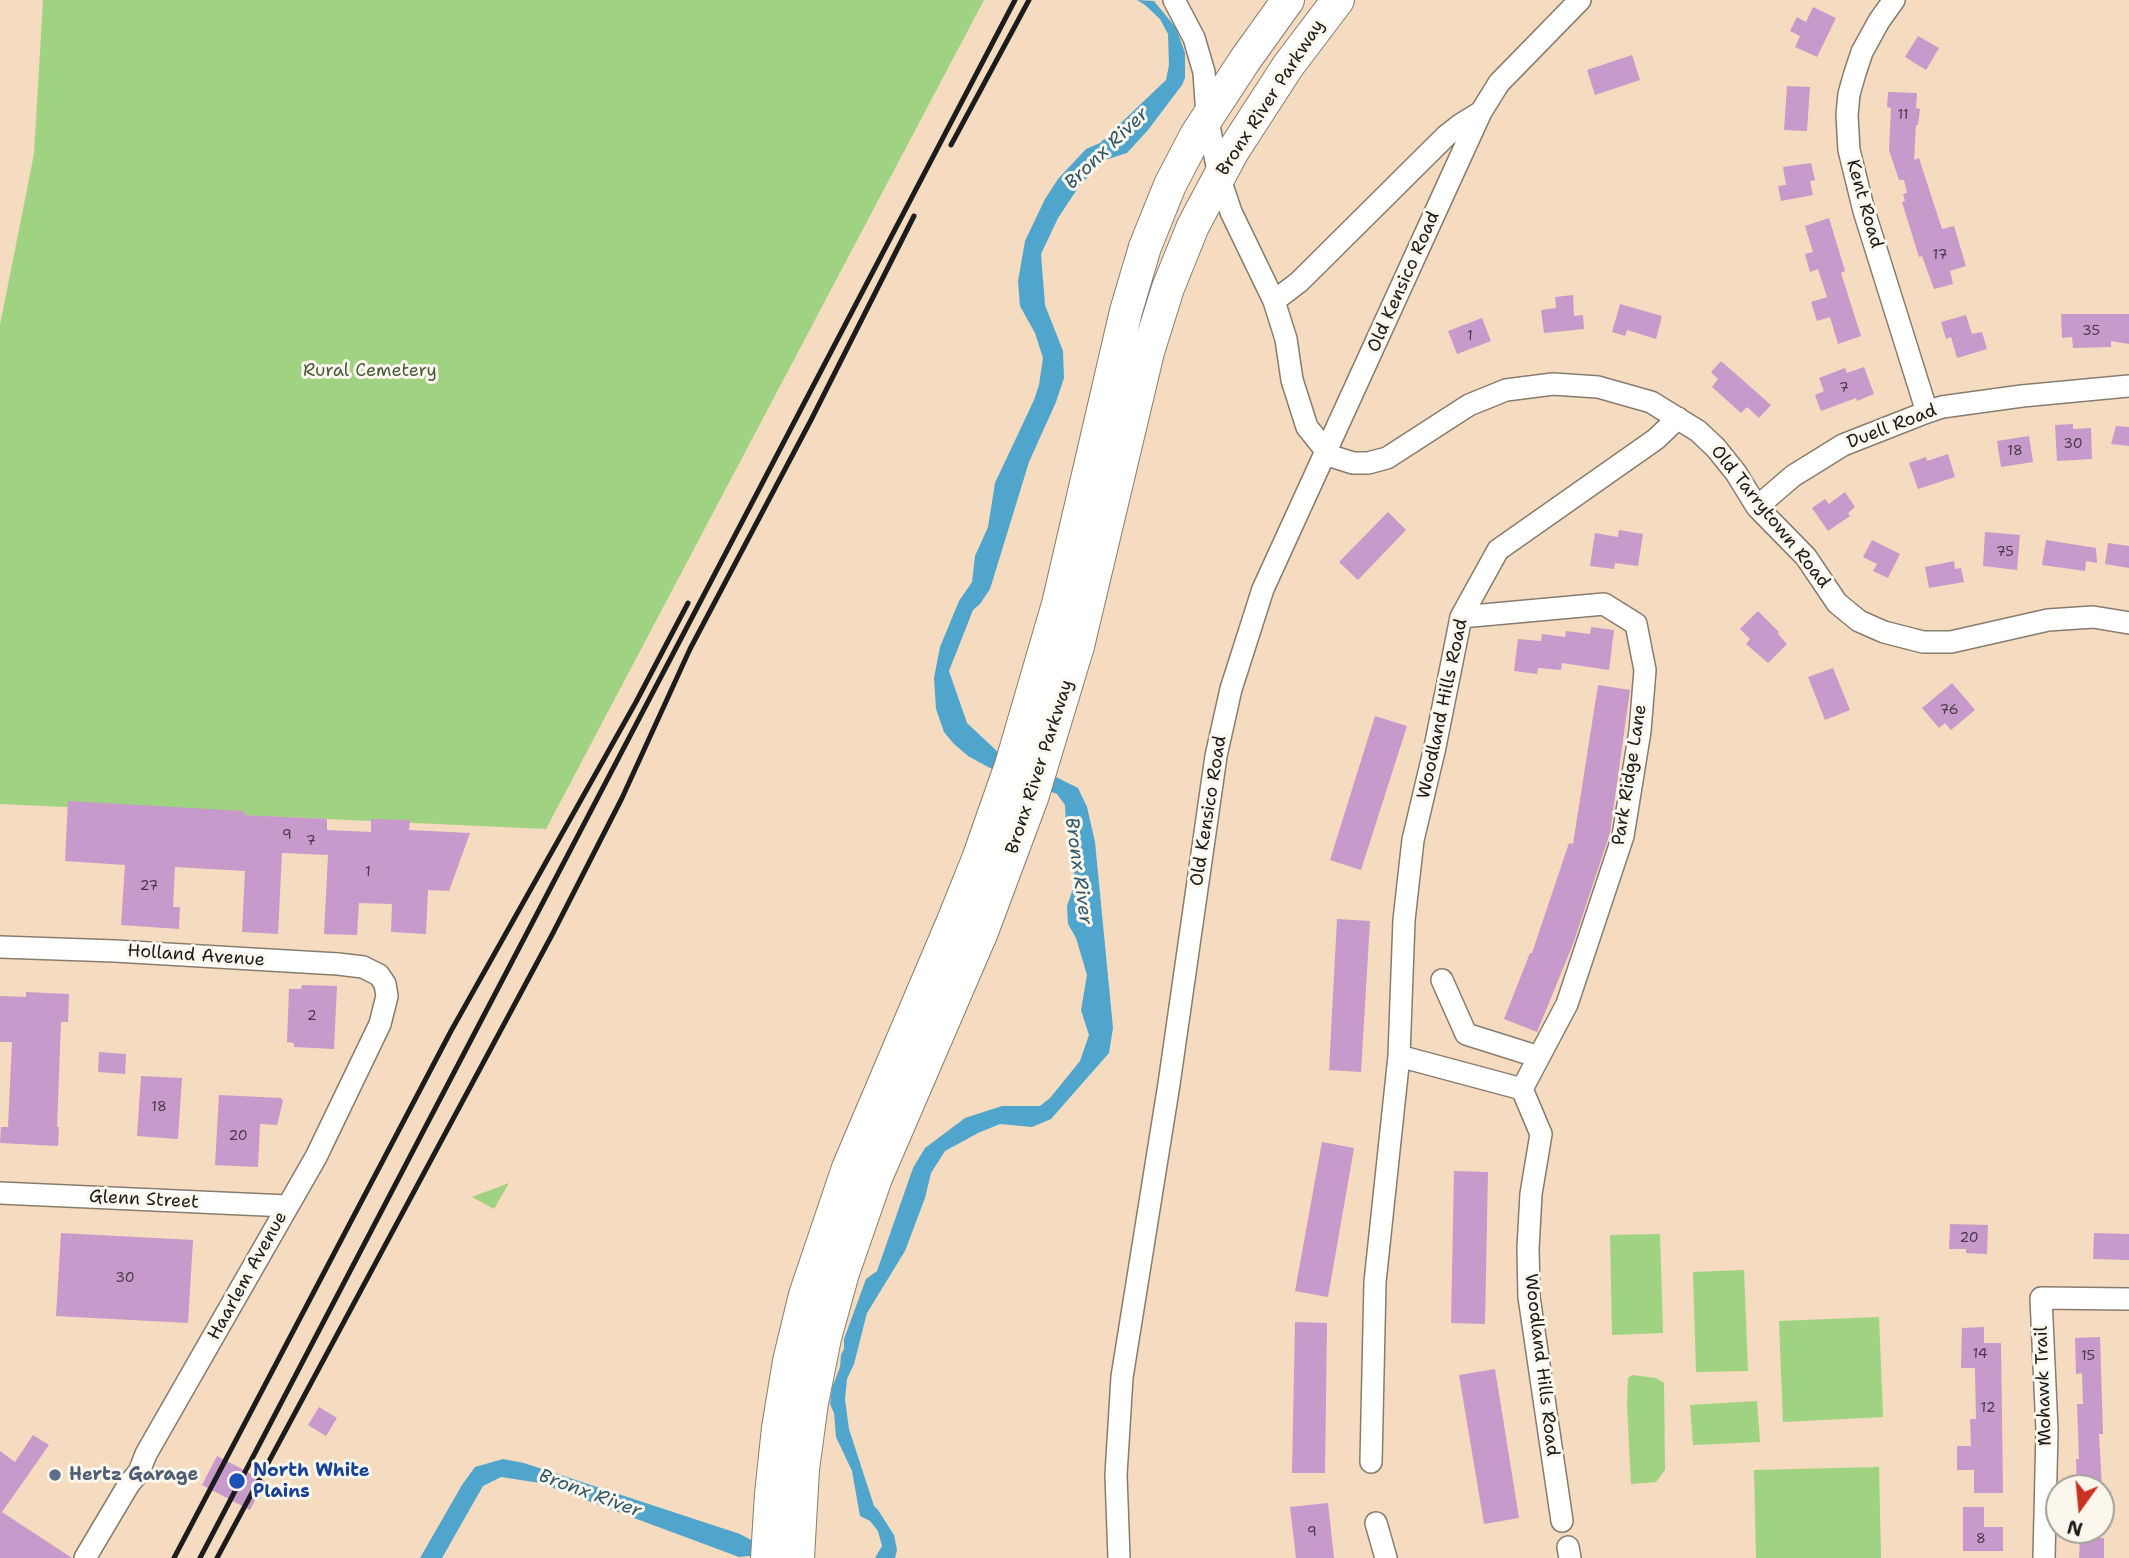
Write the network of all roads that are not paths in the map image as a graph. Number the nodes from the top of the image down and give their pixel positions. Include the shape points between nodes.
1 (1174, 0) edge
2 (1288, 0) edge
3 (1338, 0) edge
4 (1580, 0) edge
5 (1894, 0) edge
6 (1481, 112) junction
7 (1207, 116) junction
8 (1219, 176) junction
9 (1274, 301) junction
10 (2129, 386) edge
11 (1927, 412) junction
12 (1678, 418) junction
13 (1327, 452) junction
14 (1757, 507) junction
15 (1461, 617) junction
16 (2129, 623) edge
17 (1032, 749) junction
18 (1018, 793) junction
19 (0, 947) edge
20 (1442, 980) dead end
21 (385, 984) joint
22 (1466, 1034) junction
23 (1399, 1056) junction
24 (1539, 1057) junction
25 (1463, 1073) junction
26 (1522, 1089) junction
27 (0, 1193) edge
28 (287, 1206) junction
29 (2129, 1299) edge
30 (1371, 1462) dead end
31 (1562, 1521) dead end
32 (1376, 1523) dead end
33 (798, 1548) edge
34 (85, 1558) edge
35 (767, 1558) edge
36 (1119, 1558) edge
37 (1386, 1558) edge
38 (2044, 1558) edge

1 - 7 street via 1194,38 1204,72
2 - 7 highway, Bronx River Parkway
3 - 8 highway, Bronx River Parkway via 1276,85
4 - 6 street, Old Kensico Road via 1499,83
5 - 11 street, Kent Road via 1862,52 1855,73 1847,115 1849,150
6 - 9 street, Old Kensico Road via 1446,136 1299,282
6 - 13 street, Old Kensico Road
7 - 8 street
7 - 17 highway, Bronx River Parkway via 1170,185 1134,279 1058,604
8 - 9 street via 1231,212
8 - 17 highway, Bronx River Parkway via 1193,226 1154,330 1084,624
9 - 13 street via 1304,418
10 - 11 street, Duell Road via 2022,396
11 - 14 street, Duell Road via 1843,445
12 - 13 street, Old Tarrytown Road via 1626,393 1566,384 1536,385 1506,390 1469,405 1380,461 1353,463
12 - 14 street, Old Tarrytown Road via 1716,448
12 - 15 street, Woodland Hills Road via 1656,439 1498,550
13 - 36 street, Old Kensico Road via 1263,589 1231,689 1216,756 1170,1084 1122,1377 1115,1475
14 - 16 street, Old Tarrytown Road via 1806,557 1838,603 1858,621 1884,632 1923,642 1951,642 2048,620 2093,617
15 - 23 street, Woodland Hills Road via 1413,840 1404,920
15 - 24 street, Park Ridge Lane via 1604,604 1636,624 1645,670 1623,836 1567,1004
17 - 18 highway, Bronx River Parkway
18 - 33 highway, Bronx River Parkway via 982,932 876,1178 825,1338 803,1469
18 - 35 highway, Bronx River Parkway via 949,932 848,1168 815,1263 783,1393
19 - 21 street, Holland Avenue via 338,964 363,967
20 - 22 street
21 - 28 street, Haarlem Avenue via 386,1005 380,1024 316,1157
22 - 24 street
22 - 25 street
23 - 25 street
23 - 30 street, Woodland Hills Road via 1376,1282
24 - 26 street, Park Ridge Lane
25 - 26 street
26 - 31 street, Woodland Hills Road via 1541,1134 1531,1194 1529,1297
27 - 28 street, Glenn Street
28 - 34 street, Haarlem Avenue via 139,1472
29 - 38 street, Mohawk Trail via 2041,1298 2047,1430
32 - 37 street

